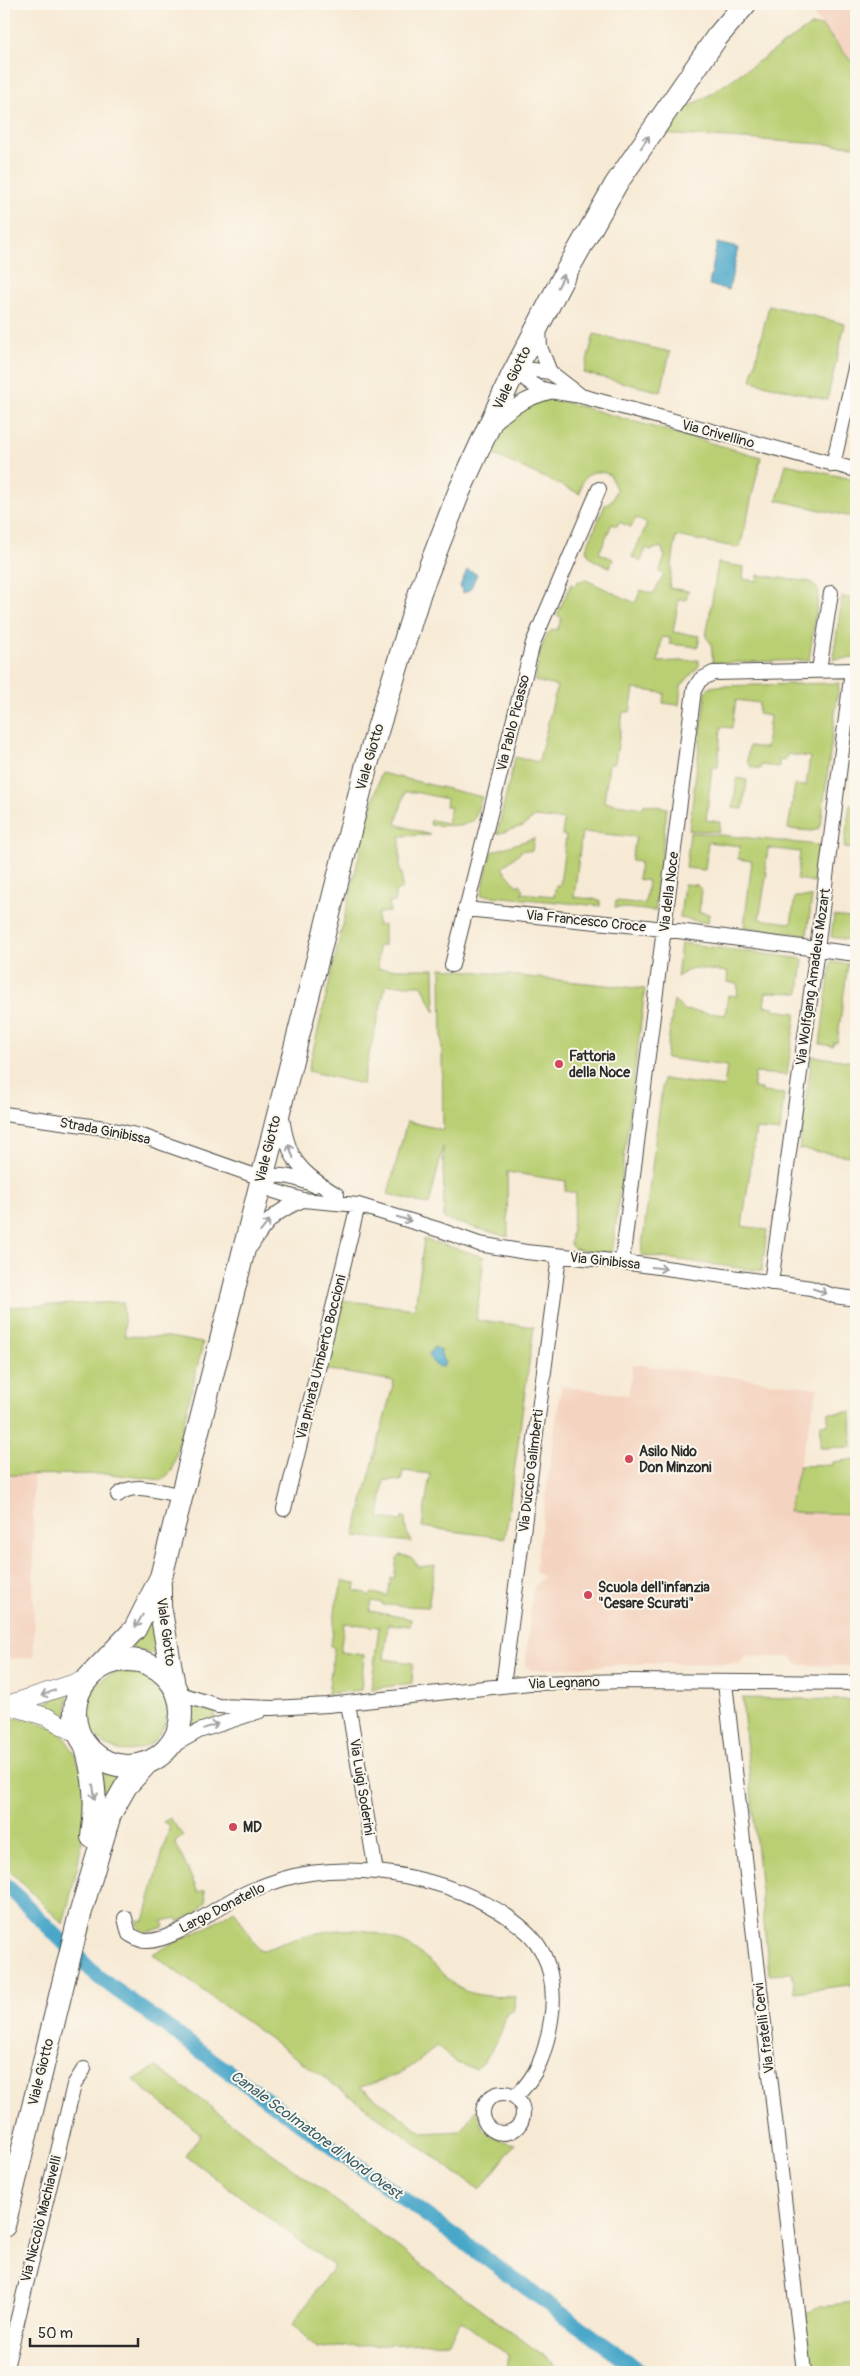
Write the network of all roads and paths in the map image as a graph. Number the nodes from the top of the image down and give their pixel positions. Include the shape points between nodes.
1 (745, 4) edge
2 (539, 325) junction
3 (856, 364) edge
4 (516, 368) junction
5 (550, 372) junction
6 (552, 391) junction
7 (581, 396) junction
8 (489, 427) junction
9 (833, 465) junction
10 (856, 470) edge
11 (599, 489) dead end
12 (831, 593) dead end
13 (819, 670) junction
14 (854, 670) edge
15 (465, 909) junction
16 (665, 929) junction
17 (817, 949) junction
18 (856, 954) edge
19 (452, 965) dead end
20 (280, 1103) junction
21 (4, 1114) edge
22 (261, 1178) junction
23 (337, 1196) junction
24 (303, 1200) junction
25 (358, 1205) junction
26 (559, 1256) junction
27 (622, 1262) junction
28 (239, 1265) junction
29 (771, 1283) junction
30 (856, 1299) edge
31 (118, 1495) dead end
32 (182, 1496) junction
33 (284, 1510) dead end
34 (161, 1577) junction
35 (90, 1676) junction
36 (725, 1683) junction
37 (856, 1683) edge
38 (503, 1686) junction
39 (176, 1689) junction
40 (348, 1703) junction
41 (6, 1705) edge
42 (273, 1708) junction
43 (83, 1740) junction
44 (168, 1748) junction
45 (148, 1762) junction
46 (376, 1872) junction
47 (79, 1918) junction
48 (125, 1918) dead end
49 (84, 2069) dead end
50 (515, 2097) dead end
51 (4, 2226) edge
52 (5, 2372) edge
53 (804, 2372) edge

2 -> 1 main road, Viale Giotto via 616,184 717,37
2 - 4 main road, Viale Giotto
2 - 5 street via 540,347
3 - 9 street
4 - 5 street
4 - 6 street, Via Crivellino via 523,379 536,388
4 - 8 main road, Viale Giotto
5 - 7 street, Via Crivellino
6 - 7 street, Via Crivellino
6 - 8 street, Via Crivellino via 512,407
7 - 9 street, Via Crivellino
8 - 20 main road, Viale Giotto via 459,492 420,592 366,764
9 - 10 street, Via Crivellino
11 - 15 street, Via Pablo Picasso via 533,644
12 - 13 street
13 - 14 street, Via della Noce
13 - 16 street, Via della Noce via 713,673 700,680 694,690
14 - 17 street, Via Wolfgang Amadeus Mozart
15 - 16 street, Via Francesco Croce
15 - 19 street, Via Pablo Picasso
16 - 17 street, Via Francesco Croce
16 - 27 street, Via della Noce
17 - 18 street, Via Francesco Croce
17 - 29 street, Via Wolfgang Amadeus Mozart
20 - 22 main road, Viale Giotto
23 -> 20 street, Via Ginibissa via 307,1176 292,1158
21 - 22 street, Strada Ginibissa via 145,1137
22 - 23 street, Via Ginibissa via 289,1175
22 - 24 street, Via Ginibissa via 274,1191
22 - 28 main road, Viale Giotto
23 - 25 street, Via Ginibissa
24 - 25 street, Via Ginibissa
28 -> 24 street via 265,1223 286,1207
25 -> 26 street, Via Ginibissa via 479,1244
25 - 33 street, Via privata Umberto Boccioni
26 - 27 street, Via Ginibissa
26 - 38 street, Via Duccio Galimberti
27 -> 29 street, Via Ginibissa
28 - 32 main road, Viale Giotto
29 -> 30 street, Via Ginibissa
31 - 32 street via 126,1488 135,1488
32 - 34 main road, Viale Giotto
34 -> 35 main road, Viale Giotto via 135,1629
34 - 39 main road, Viale Giotto via 160,1606
35 - 39 main road, Viale Giotto via 107,1664 137,1660 162,1672
35 -> 41 street
35 - 43 main road, Viale Giotto via 80,1690 76,1705 76,1723
36 - 37 street, Via Legnano
36 - 38 street, Via Legnano
36 - 53 street, Via fratelli Cervi
38 - 40 street, Via Legnano
39 - 42 street, Via Legnano via 218,1706
39 - 44 main road, Viale Giotto via 181,1715 179,1728
40 - 42 street, Via Legnano
40 - 46 street, Via Luigi Soderini
41 - 43 street via 47,1717
44 -> 42 street, Via Legnano via 199,1731
43 - 45 main road, Viale Giotto via 100,1758 117,1765
43 -> 47 main road, Viale Giotto via 91,1763 96,1808
44 - 45 main road, Viale Giotto
45 - 47 main road, Viale Giotto via 126,1786 110,1814
46 - 48 street, Largo Donatello via 319,1873 283,1879 239,1896 196,1923 152,1941 129,1934
46 - 50 street, Largo Donatello via 429,1882 466,1895 521,1927 542,1949 554,1998 549,2034 529,2084
47 - 51 main road, Viale Giotto
49 - 52 street, Via Niccolò Machiavelli via 74,2085

